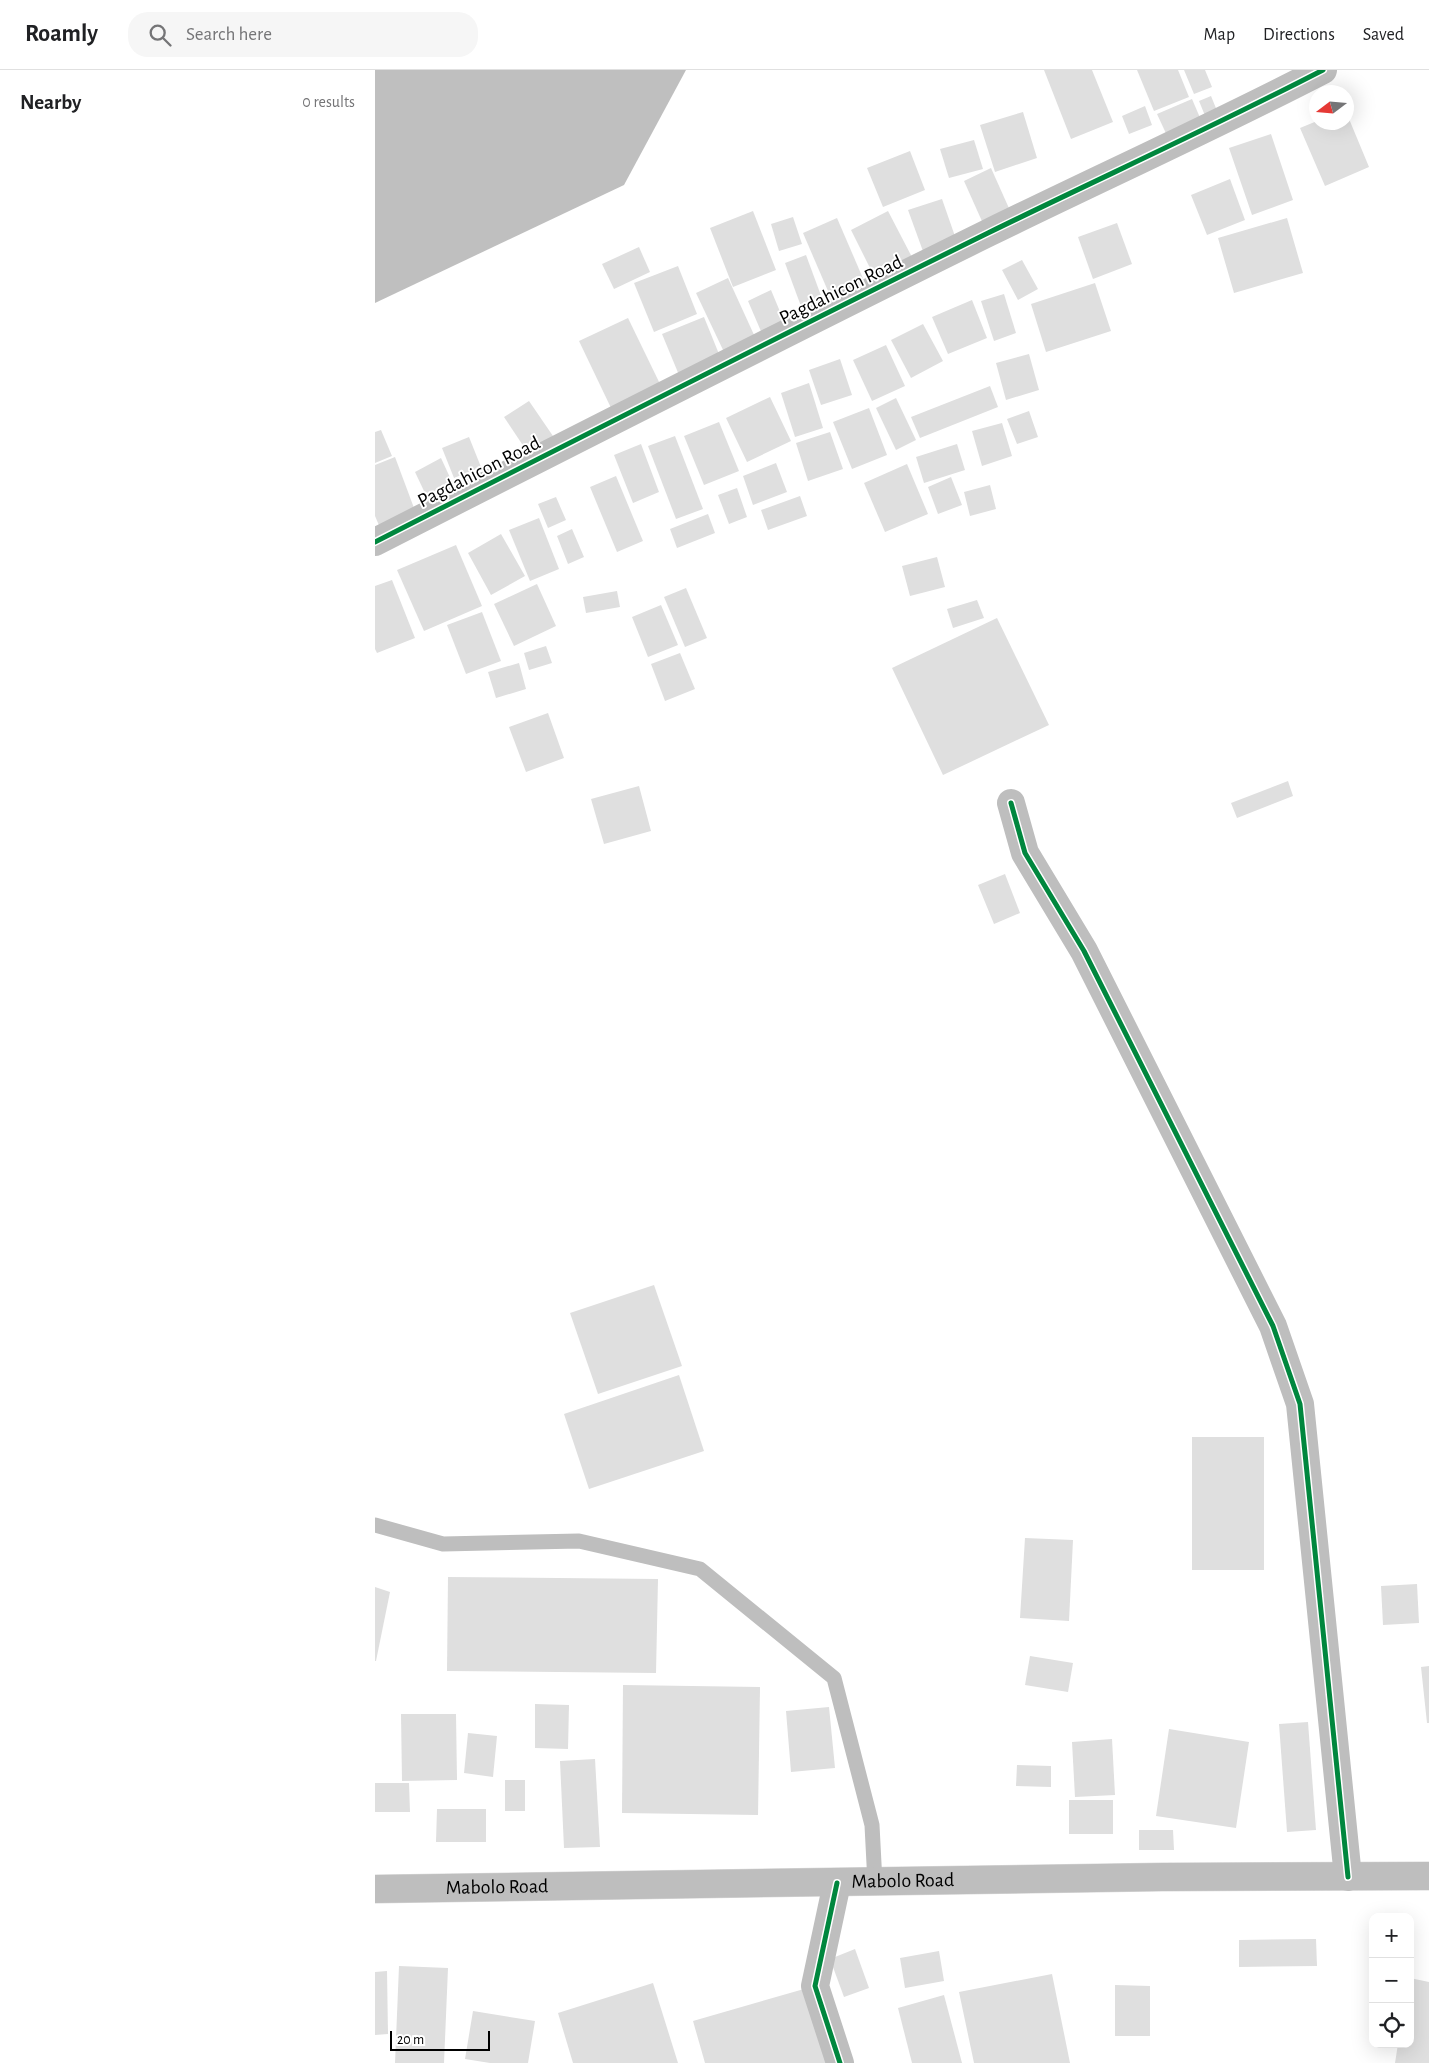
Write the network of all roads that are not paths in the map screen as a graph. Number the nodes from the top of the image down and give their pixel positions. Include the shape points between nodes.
1 (1323, 70) edge
2 (375, 542) edge
3 (1011, 803) dead end
4 (375, 1525) edge
5 (1429, 1876) edge
6 (1348, 1877) junction
7 (875, 1883) junction
8 (837, 1884) junction
9 (375, 1889) edge
10 (840, 2063) edge

1 - 2 main road, Pagdahicon Road via 767,343
3 - 6 main road via 1025,853 1084,951 1273,1326 1299,1404
4 - 7 lane via 443,1544 579,1541 700,1569 834,1678 872,1825
5 - 6 main road, Mabolo Road
6 - 7 main road, Mabolo Road
7 - 8 main road, Mabolo Road
8 - 9 main road, Mabolo Road
8 - 10 main road via 815,1986

